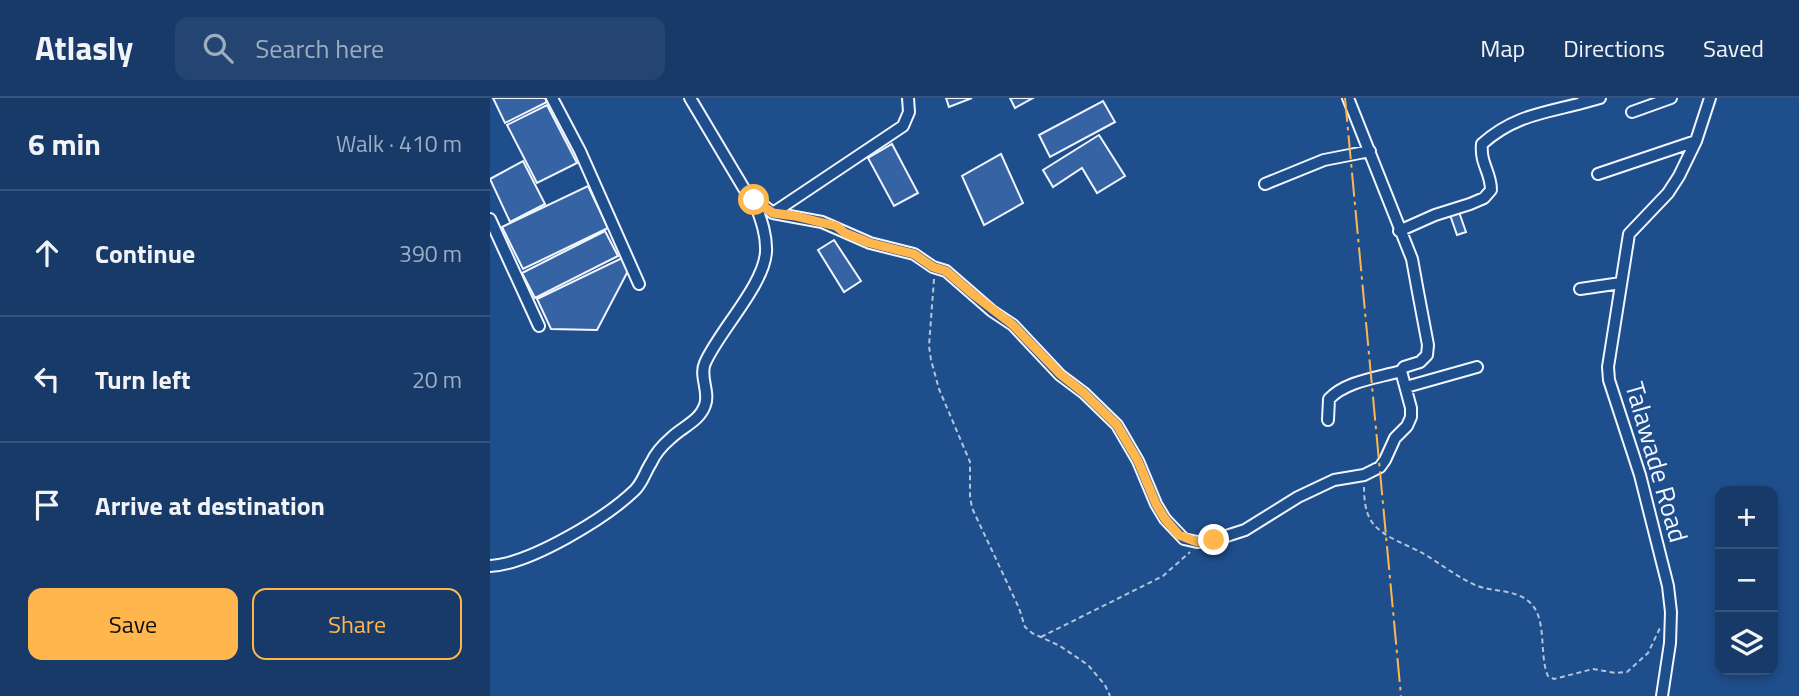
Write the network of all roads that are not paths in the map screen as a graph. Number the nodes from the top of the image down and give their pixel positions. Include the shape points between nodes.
1 (552, 98) edge
2 (690, 98) edge
3 (908, 98) edge
4 (1348, 98) edge
5 (1600, 98) edge
6 (1671, 98) edge
7 (1710, 98) edge
8 (1583, 100) edge
9 (1632, 112) dead end
10 (1696, 141) junction
11 (1370, 151) junction
12 (1598, 174) dead end
13 (1265, 184) dead end
14 (754, 200) junction
15 (773, 213) junction
16 (490, 219) edge
17 (1399, 231) junction
18 (1621, 283) junction
19 (639, 284) dead end
20 (1580, 289) dead end
21 (539, 326) dead end
22 (1477, 367) dead end
23 (1401, 372) junction
24 (1406, 387) junction
25 (1328, 420) dead end
26 (490, 566) edge
27 (1662, 696) edge

1 - 19 street
2 - 14 street
3 - 15 street via 903,126
4 - 11 street
5 - 8 street
6 - 9 street
7 - 10 street, Talawade Road
8 - 17 street via 1527,116 1495,132 1482,144 1480,157 1491,178 1491,190 1484,198
10 - 12 street
10 - 18 street, Talawade Road via 1668,193 1629,234
11 - 13 street via 1324,160
11 - 17 street
14 - 15 street
14 - 26 street via 766,254 754,286 703,366 706,404 701,413 670,438 635,490 604,513 561,541 516,562
15 - 24 street via 836,226 870,243 914,254 946,271 1013,325 1117,425 1156,504 1184,539 1214,540 1245,530 1334,480 1371,473 1407,426 1411,408
16 - 21 street
17 - 23 street via 1412,259 1428,345 1427,355
18 - 20 street
18 - 27 street, Talawade Road via 1609,380 1640,475 1668,586 1670,643
22 - 24 street
23 - 24 street
23 - 25 street via 1338,391 1329,399

